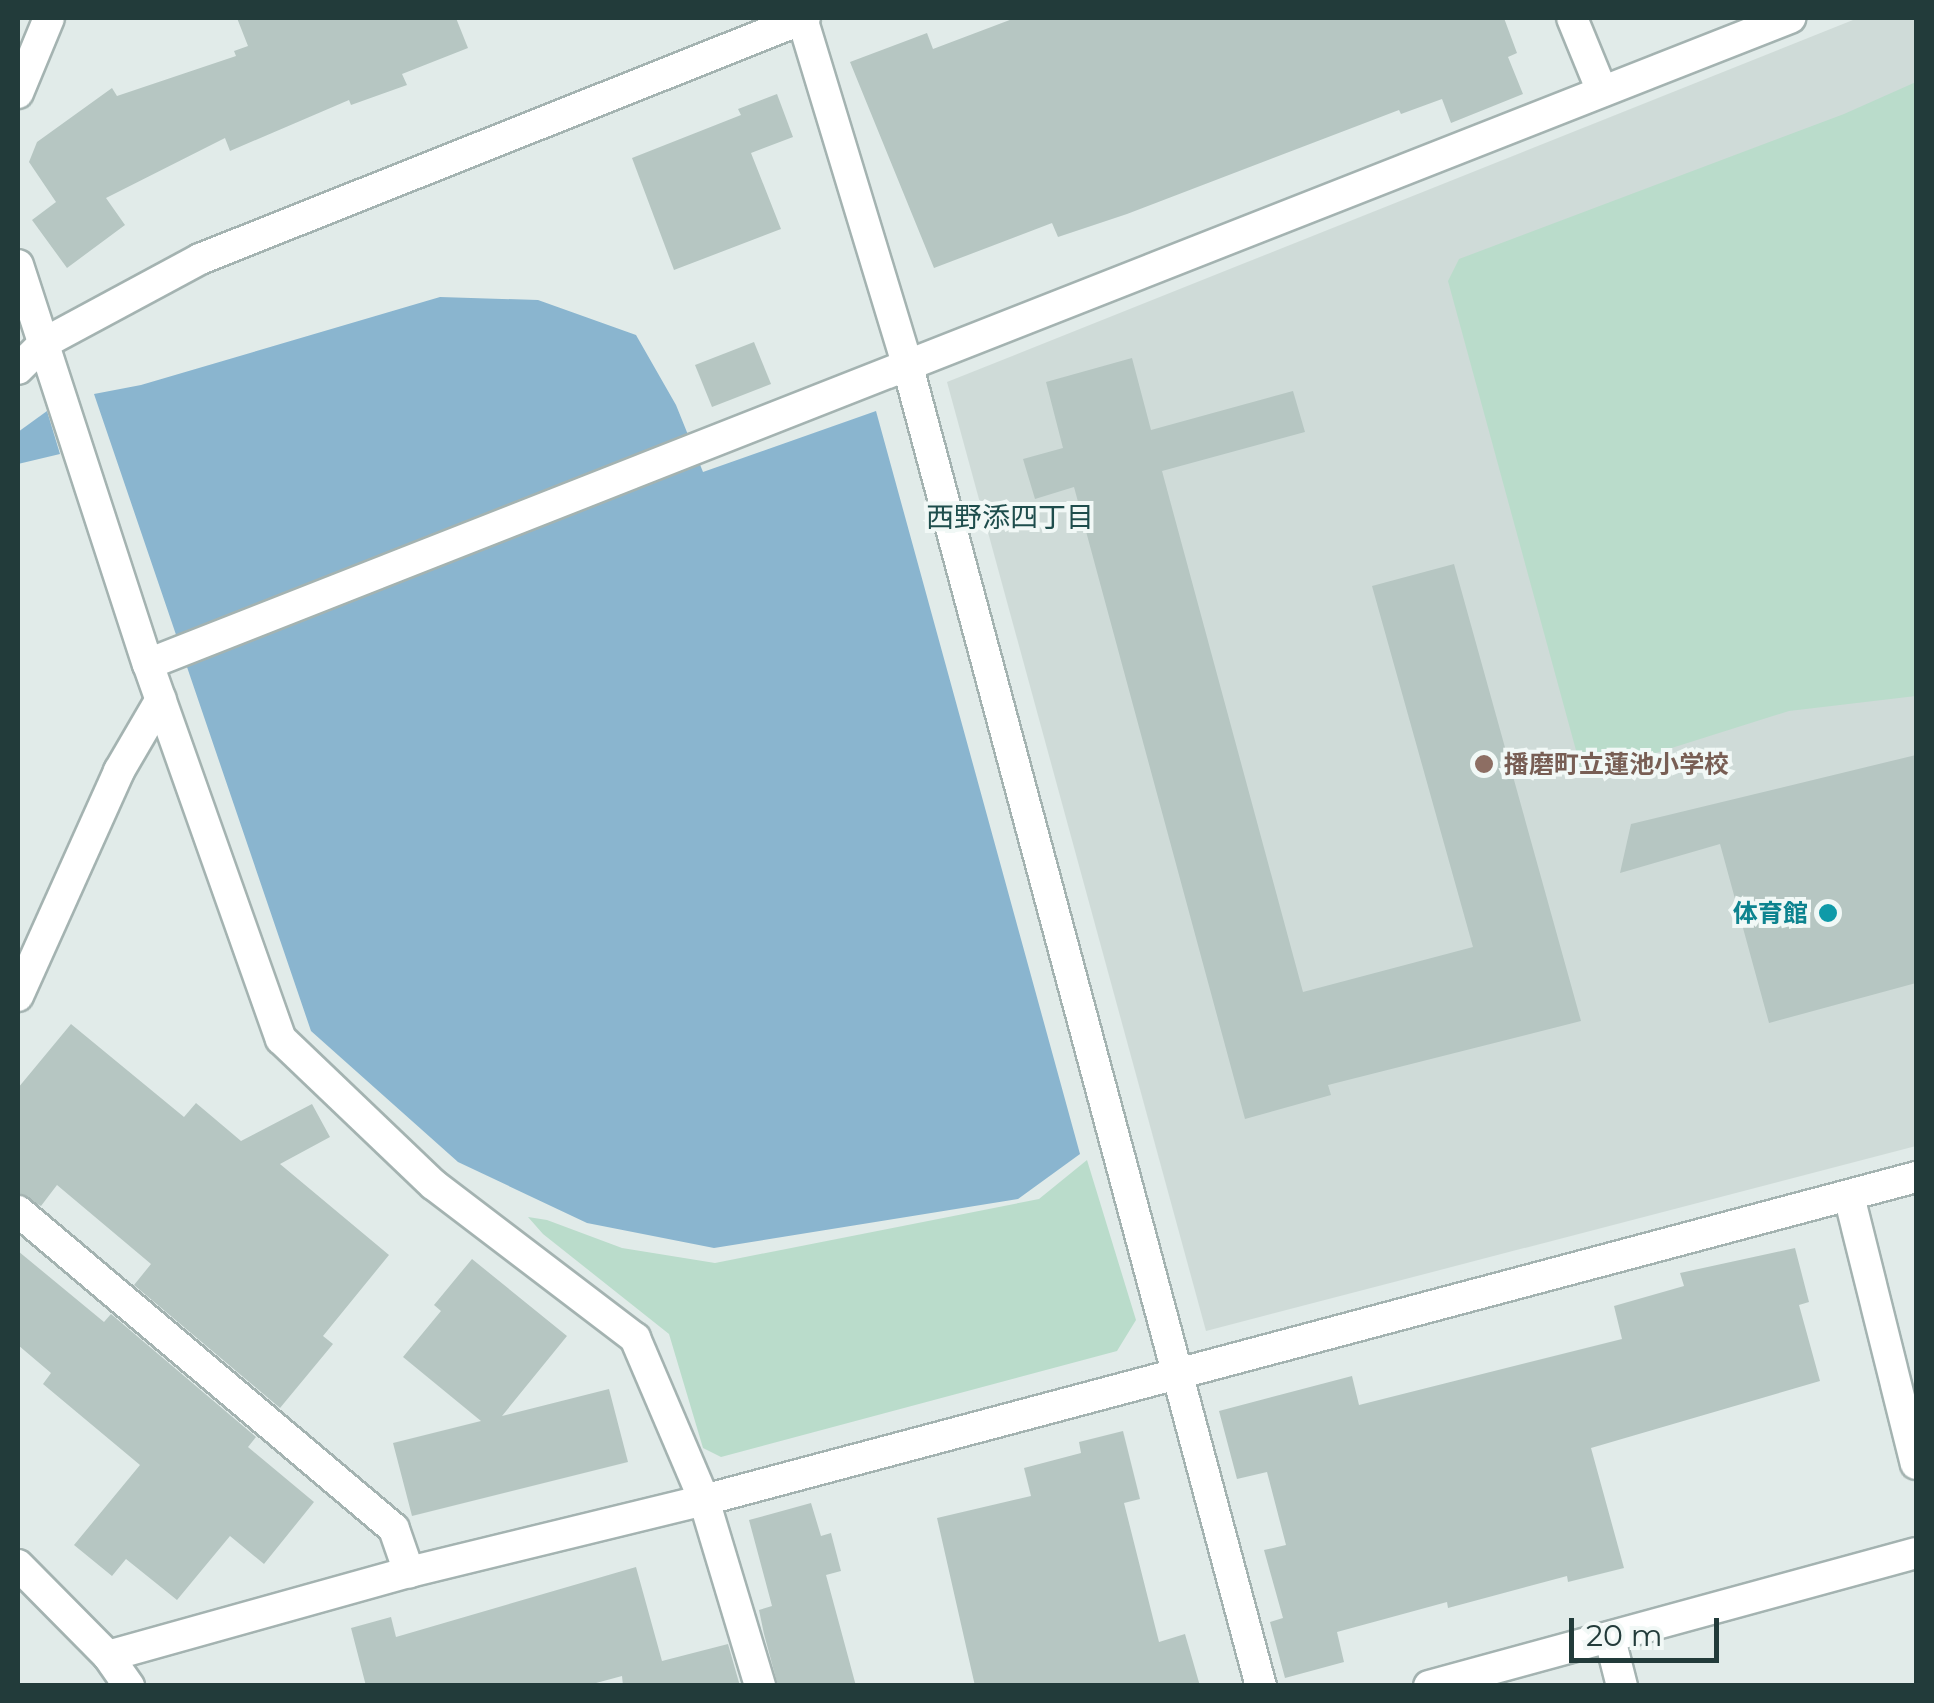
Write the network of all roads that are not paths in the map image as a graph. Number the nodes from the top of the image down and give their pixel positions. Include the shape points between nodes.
1 (48, 18) edge
2 (803, 18) edge
3 (1572, 18) edge
4 (1790, 18) edge
5 (1602, 91) junction
6 (18, 93) edge
7 (18, 265) edge
8 (44, 343) junction
9 (908, 367) junction
10 (18, 369) edge
11 (148, 664) junction
12 (161, 699) junction
13 (18, 996) edge
14 (1916, 1176) edge
15 (1849, 1196) junction
16 (18, 1212) edge
17 (1178, 1373) junction
18 (1916, 1464) edge
19 (704, 1500) junction
20 (1916, 1553) edge
21 (18, 1565) edge
22 (408, 1572) junction
23 (1610, 1639) junction
24 (108, 1656) junction
25 (129, 1686) edge
26 (760, 1686) edge
27 (1261, 1686) edge
28 (1429, 1686) edge
29 (1622, 1686) edge

1 - 6 street
2 - 8 street via 200,259
2 - 9 street
3 - 5 street
4 - 5 street
5 - 9 street
7 - 8 street
8 - 10 street
8 - 11 street
9 - 11 street
9 - 17 street
11 - 12 street
12 - 13 street via 118,771
12 - 19 street via 281,1039 434,1185 635,1338
14 - 15 street
15 - 17 street
15 - 18 street
16 - 22 street via 394,1529
17 - 19 street
17 - 27 street
19 - 22 street
19 - 26 street
20 - 23 street
21 - 24 street
22 - 24 street
23 - 28 street
23 - 29 street
24 - 25 street

